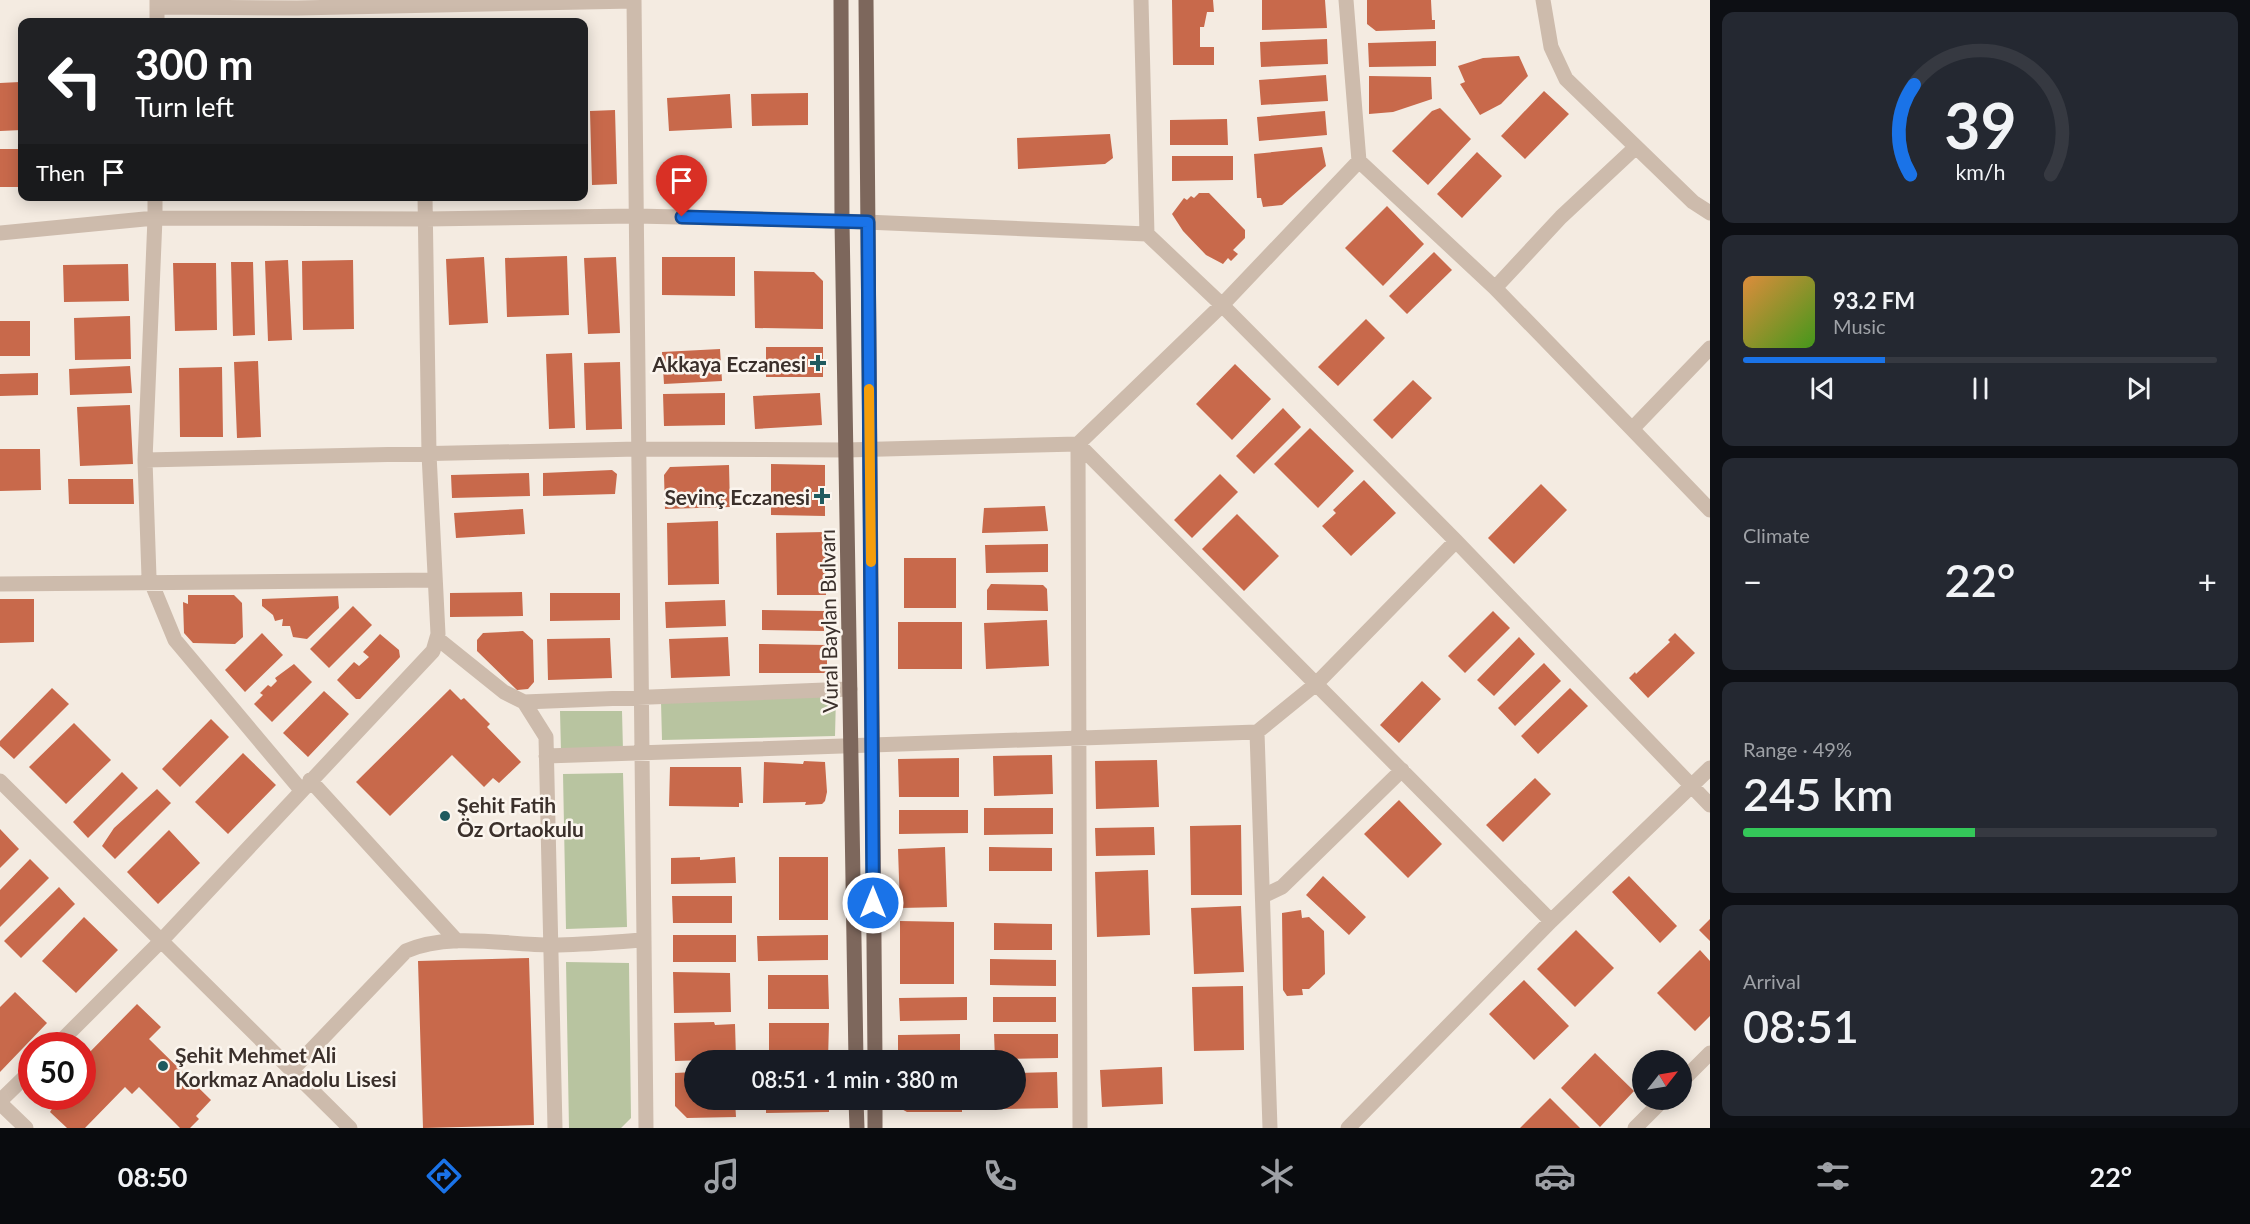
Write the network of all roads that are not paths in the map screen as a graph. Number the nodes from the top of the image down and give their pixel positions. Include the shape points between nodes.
1 (841, 0) edge
2 (866, 0) edge
3 (1141, 0) edge
4 (1346, 0) edge
5 (1543, 0) edge
6 (634, 1) edge
7 (157, 3) edge
8 (419, 3) edge
9 (420, 18) edge
10 (1636, 147) junction
11 (1359, 161) junction
12 (155, 201) edge
13 (426, 201) edge
14 (1710, 213) edge
15 (636, 216) junction
16 (154, 218) junction
17 (426, 219) junction
18 (842, 221) junction
19 (868, 222) junction
20 (0, 233) edge
21 (1147, 234) junction
22 (1495, 288) junction
23 (1222, 305) junction
24 (1710, 348) edge
25 (1632, 429) junction
26 (1078, 444) junction
27 (638, 449) junction
28 (846, 450) junction
29 (870, 450) junction
30 (429, 454) junction
31 (146, 460) junction
32 (1710, 510) edge
33 (1456, 541) junction
34 (435, 580) junction
35 (151, 583) junction
36 (0, 585) edge
37 (438, 639) junction
38 (1316, 684) junction
39 (850, 689) junction
40 (642, 696) junction
41 (524, 702) junction
42 (1257, 732) junction
43 (1078, 737) junction
44 (872, 745) junction
45 (851, 746) junction
46 (642, 752) junction
47 (546, 756) junction
48 (1710, 768) edge
49 (1402, 770) junction
50 (0, 781) edge
51 (306, 785) junction
52 (1692, 785) junction
53 (1710, 805) edge
54 (1263, 897) junction
55 (1551, 921) junction
56 (161, 940) junction
57 (457, 940) junction
58 (644, 940) junction
59 (552, 945) junction
60 (70, 1032) edge
61 (856, 1050) edge
62 (874, 1050) edge
63 (1706, 1063) edge
64 (293, 1069) junction
65 (1692, 1074) edge
66 (18, 1084) edge
67 (0, 1102) edge
68 (856, 1110) edge
69 (875, 1110) edge
70 (1653, 1110) edge
71 (26, 1128) edge
72 (350, 1128) edge
73 (555, 1128) edge
74 (646, 1128) edge
75 (857, 1128) edge
76 (875, 1128) edge
77 (1080, 1128) edge
78 (1270, 1128) edge
79 (1348, 1128) edge
80 (1635, 1128) edge

1 - 18 main road, Vural Baylan Bulvarı
2 - 19 main road, Vural Baylan Bulvarı
3 - 21 street
4 - 11 street
5 - 10 street via 1551,47 1566,79
6 - 8 street
6 - 15 street
7 - 8 street
8 - 9 street
10 - 14 street
10 - 22 street
11 - 22 street
11 - 23 street
12 - 16 street
13 - 17 street
15 - 17 street
15 - 18 street
15 - 27 street
16 - 17 street
16 - 20 street
16 - 31 street
17 - 30 street
18 - 19 street
18 - 28 main road, Vural Baylan Bulvarı
19 - 21 street
19 - 29 main road, Vural Baylan Bulvarı
21 - 23 street
22 - 25 street
23 - 26 street
23 - 33 street
24 - 25 street
25 - 32 street
26 - 29 street
26 - 38 street
26 - 43 street
27 - 28 street
27 - 30 street
27 - 40 street
28 - 29 street
28 - 39 main road, Vural Baylan Bulvarı
29 - 44 main road, Vural Baylan Bulvarı
30 - 31 street
30 - 34 street
31 - 35 street
33 - 38 street
33 - 52 street
34 - 35 street
34 - 37 street
35 - 36 street
35 - 51 street via 175,640
37 - 41 street via 504,692
37 - 51 street via 433,651
38 - 42 street
38 - 49 street
39 - 40 street
39 - 45 main road, Vural Baylan Bulvarı
40 - 41 street
40 - 46 street
41 - 47 street via 546,737
42 - 43 street
42 - 54 street
43 - 44 street
43 - 77 street
44 - 45 street
44 - 62 main road, Vural Baylan Bulvarı
45 - 46 street
45 - 61 main road, Vural Baylan Bulvarı
46 - 47 street
46 - 58 street
47 - 59 street
48 - 52 street
49 - 54 street via 1282,887
49 - 55 street
50 - 56 street
51 - 56 street
51 - 57 street
52 - 53 street
52 - 55 street
54 - 78 street
55 - 79 street
56 - 60 street
56 - 64 street
57 - 59 street
57 - 64 street via 424,944 406,951
58 - 59 street
58 - 74 street
59 - 73 street
63 - 65 street
64 - 72 street
66 - 67 street
67 - 71 street
68 - 75 main road
69 - 76 main road
70 - 80 street

